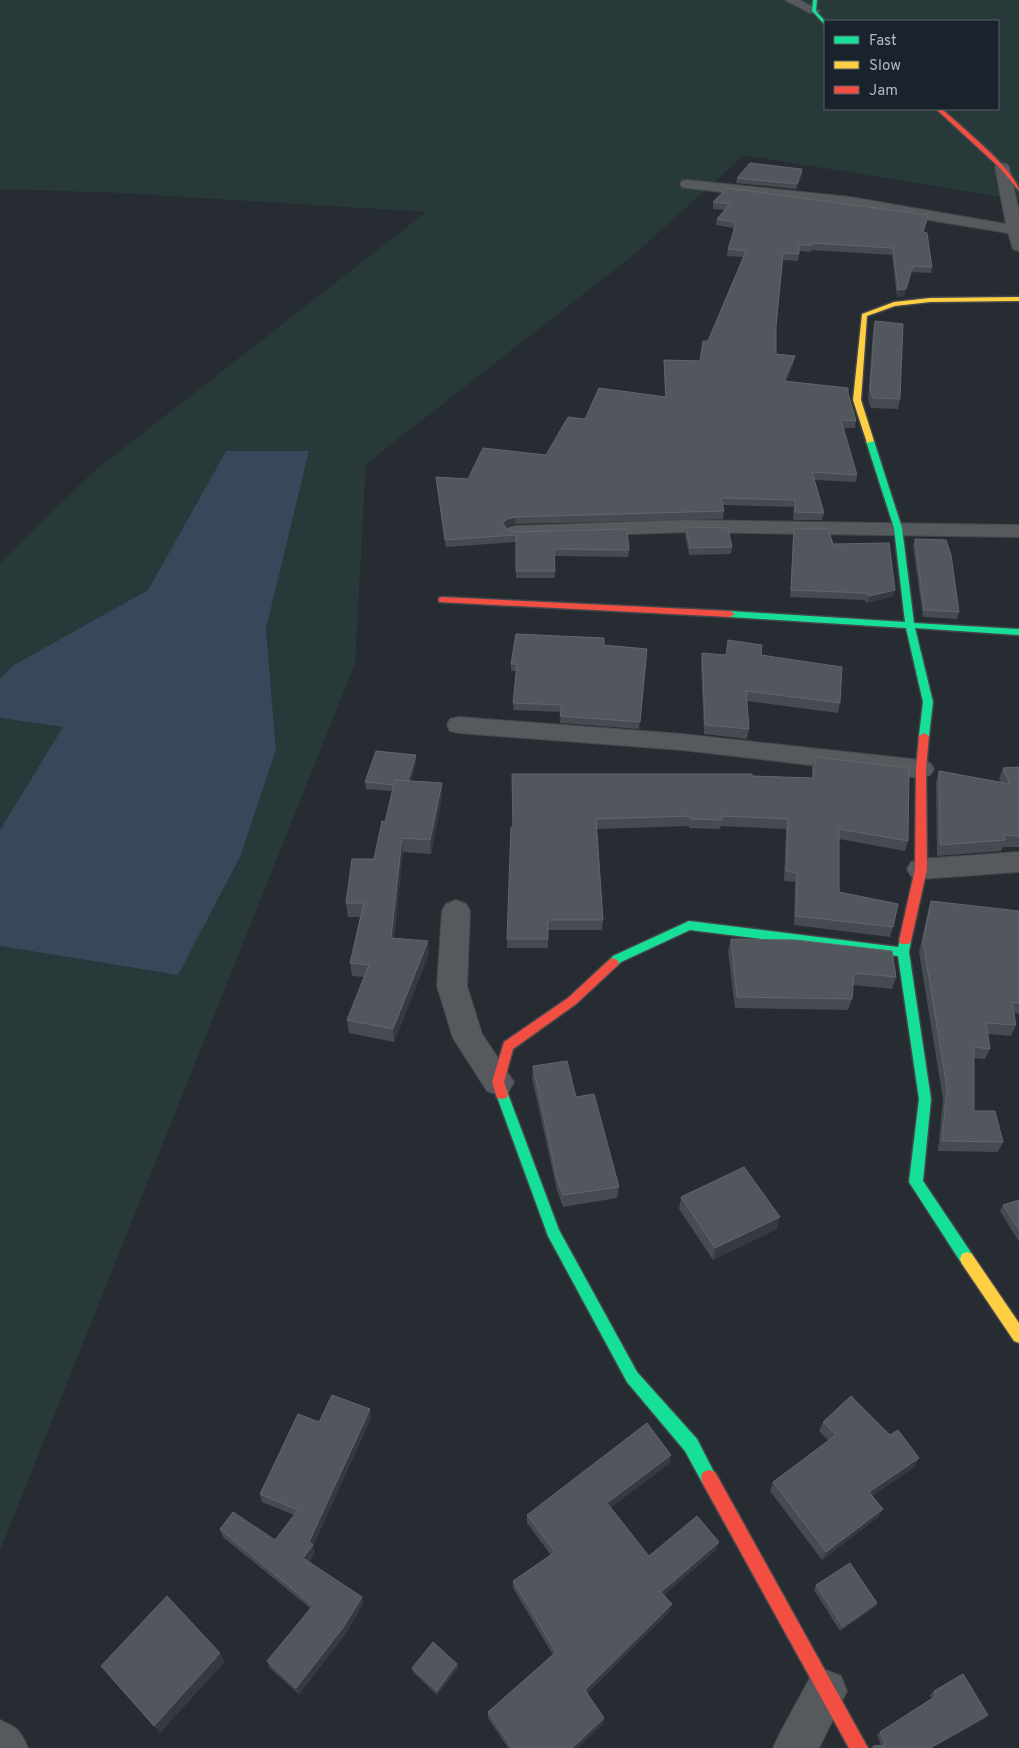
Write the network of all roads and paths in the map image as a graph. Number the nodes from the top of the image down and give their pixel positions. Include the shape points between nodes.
1 (791, 0) edge
2 (814, 6) edge
3 (824, 22) edge
4 (940, 110) edge
5 (1002, 167) junction
6 (687, 184) dead end
7 (1019, 189) edge
8 (1016, 230) junction
9 (1019, 248) edge
10 (1019, 299) edge
11 (898, 528) junction
12 (1019, 531) edge
13 (515, 532) edge
14 (442, 600) dead end
15 (910, 626) junction
16 (1019, 632) edge
17 (459, 725) dead end
18 (922, 769) junction
19 (1019, 862) edge
20 (922, 869) junction
21 (456, 911) dead end
22 (903, 952) junction
23 (498, 1082) junction
24 (1019, 1336) edge
25 (826, 1691) junction
26 (0, 1742) edge
27 (6, 1748) edge
28 (795, 1748) edge
29 (859, 1748) edge

1 - 2 street
2 - 3 street
4 - 5 street
5 - 7 street
5 - 8 street
6 - 8 street via 850,202
8 - 9 street
10 - 11 street via 930,300 894,304 864,314 857,400
11 - 12 street
11 - 13 street via 686,526
11 - 15 street
14 - 15 street via 656,609
15 - 16 street
15 - 18 street via 928,702
17 - 18 street via 682,742
18 - 20 street
19 - 20 street
20 - 22 street
21 - 23 street via 452,986 468,1038
22 - 23 street via 690,924 617,959 572,1001 508,1046
22 - 24 street via 925,1099 916,1182
23 - 25 street via 553,1232 632,1377 691,1445
25 - 28 street
25 - 29 street
26 - 27 street

